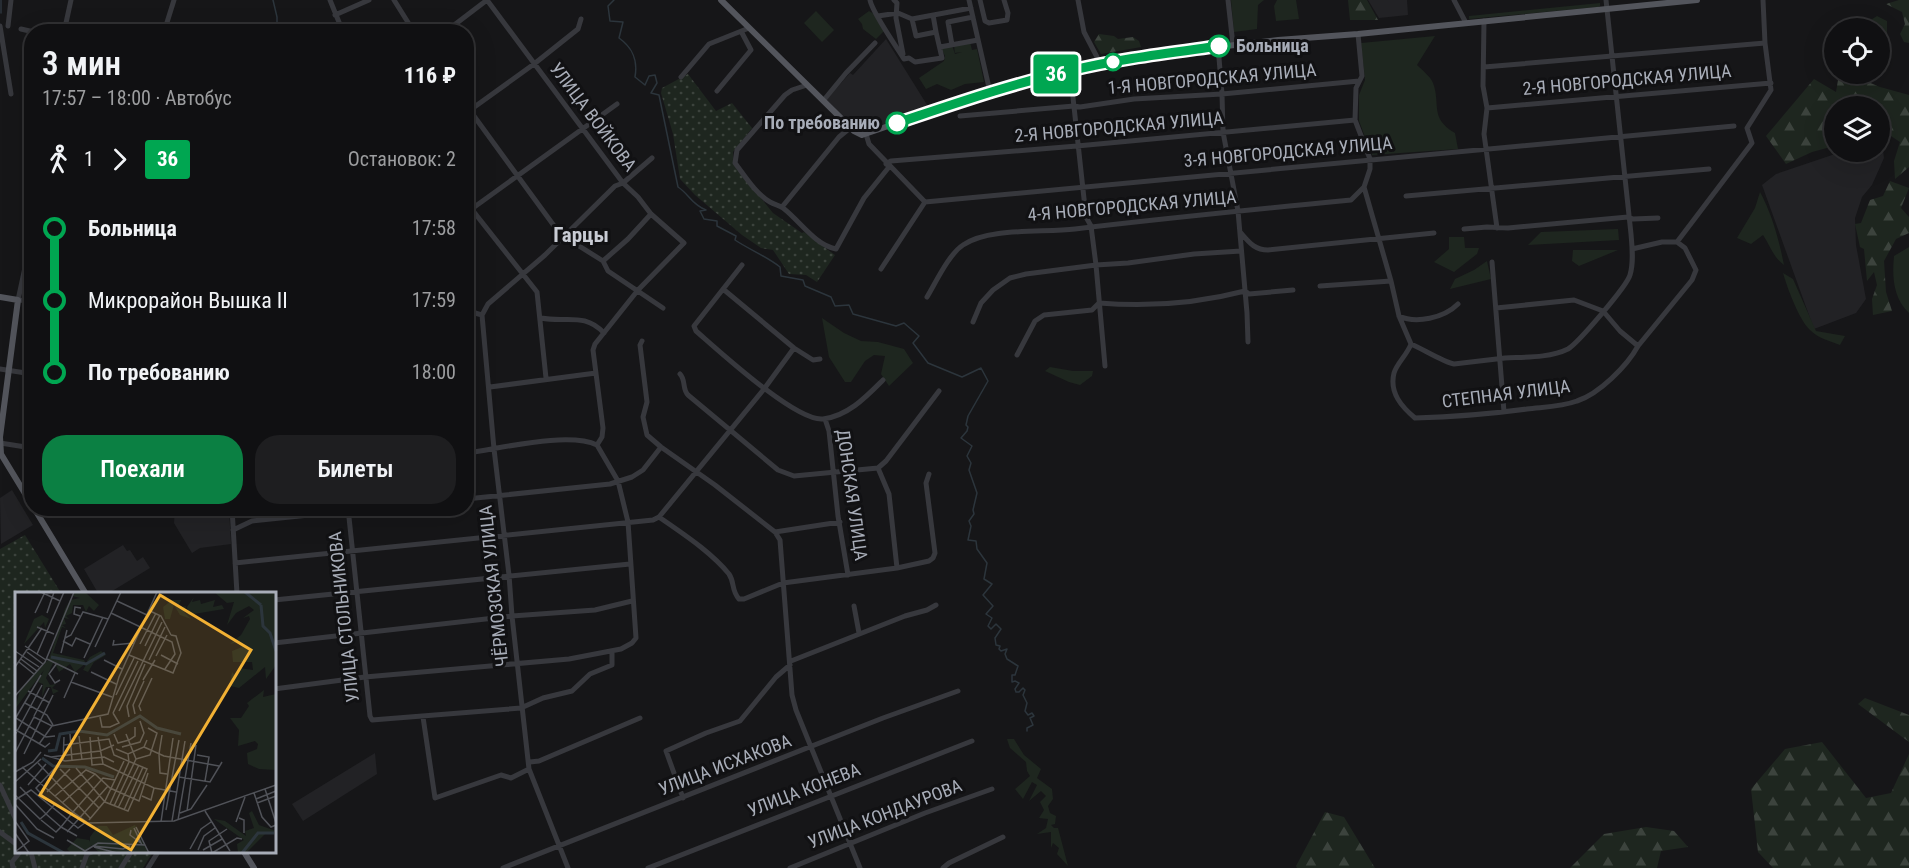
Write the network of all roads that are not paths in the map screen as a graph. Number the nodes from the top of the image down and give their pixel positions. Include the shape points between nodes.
1 (10, 0) edge
2 (71, 0) edge
3 (174, 0) edge
4 (330, 0) edge
5 (369, 0) edge
6 (394, 0) edge
7 (487, 0) edge
8 (721, 0) edge
9 (870, 0) edge
10 (894, 0) edge
11 (974, 0) edge
12 (1004, 0) edge
13 (1078, 0) edge
14 (1228, 0) edge
15 (1454, 0) edge
16 (1606, 0) edge
17 (1696, 0) edge
18 (1763, 0) edge
19 (971, 8) junction
20 (1608, 10) junction
21 (898, 13) junction
22 (336, 15) junction
23 (933, 15) junction
24 (878, 16) junction
25 (973, 17) junction
26 (581, 19) dead end
27 (912, 19) junction
28 (1484, 21) junction
29 (1466, 23) junction
30 (66, 24) edge
31 (166, 24) edge
32 (340, 24) edge
33 (409, 24) edge
34 (456, 24) edge
35 (0, 26) edge
36 (8, 26) dead end
37 (749, 28) junction
38 (21, 29) dead end
39 (24, 30) edge
40 (936, 32) junction
41 (742, 33) junction
42 (1358, 34) junction
43 (978, 40) junction
44 (875, 43) dead end
45 (1765, 43) junction
46 (952, 45) junction
47 (1233, 45) junction
48 (1218, 46) junction
49 (940, 47) junction
50 (1613, 56) junction
51 (904, 59) junction
52 (534, 64) junction
53 (1098, 64) junction
54 (1484, 67) junction
55 (1070, 70) junction
56 (681, 77) dead end
57 (1359, 81) junction
58 (1771, 83) junction
59 (807, 85) junction
60 (717, 91) dead end
61 (990, 92) junction
62 (11, 94) dead end
63 (1222, 94) junction
64 (1617, 96) junction
65 (823, 101) junction
66 (617, 104) dead end
67 (474, 106) edge
68 (1074, 106) junction
69 (1486, 108) junction
70 (960, 116) dead end
71 (474, 118) edge
72 (1355, 120) junction
73 (1734, 126) dead end
74 (582, 128) junction
75 (850, 128) junction
76 (1223, 132) junction
77 (866, 134) junction
78 (1619, 136) junction
79 (1077, 146) junction
80 (1488, 148) junction
81 (652, 158) dead end
82 (1370, 159) junction
83 (888, 165) junction
84 (1708, 169) dead end
85 (1230, 172) junction
86 (517, 175) junction
87 (1625, 177) junction
88 (623, 183) junction
89 (1082, 186) junction
90 (1364, 187) junction
91 (1493, 187) junction
92 (1406, 196) dead end
93 (925, 202) junction
94 (474, 207) edge
95 (782, 207) junction
96 (1238, 211) junction
97 (651, 214) junction
98 (474, 217) edge
99 (1628, 217) junction
100 (1658, 218) dead end
101 (1091, 226) junction
102 (1497, 228) junction
103 (1464, 229) dead end
104 (1240, 232) junction
105 (1434, 233) dead end
106 (564, 237) junction
107 (1377, 239) junction
108 (1677, 242) junction
109 (1632, 249) junction
110 (1241, 251) junction
111 (603, 261) junction
112 (1492, 262) dead end
113 (742, 265) dead end
114 (1096, 265) junction
115 (881, 269) dead end
116 (24, 272) edge
117 (522, 274) junction
118 (1391, 281) junction
119 (1320, 286) dead end
120 (723, 289) junction
121 (638, 290) junction
122 (1293, 290) dead end
123 (1245, 291) junction
124 (0, 297) edge
125 (927, 297) dead end
126 (18, 300) junction
127 (24, 300) edge
128 (1100, 303) junction
129 (1458, 304) dead end
130 (663, 308) dead end
131 (1496, 308) junction
132 (1603, 311) junction
133 (474, 312) edge
134 (482, 315) junction
135 (1399, 316) junction
136 (541, 318) junction
137 (973, 322) dead end
138 (604, 333) junction
139 (642, 341) dead end
140 (1248, 342) dead end
141 (1411, 344) junction
142 (1638, 346) junction
143 (794, 348) junction
144 (1017, 355) dead end
145 (820, 359) dead end
146 (1500, 359) junction
147 (1105, 366) dead end
148 (0, 369) edge
149 (9, 371) junction
150 (24, 373) edge
151 (596, 373) junction
152 (680, 374) dead end
153 (546, 378) junction
154 (883, 380) dead end
155 (490, 387) junction
156 (764, 388) junction
157 (939, 391) dead end
158 (1504, 412) junction
159 (825, 419) junction
160 (730, 430) junction
161 (0, 437) edge
162 (0, 442) edge
163 (597, 445) junction
164 (24, 446) edge
165 (661, 447) junction
166 (494, 449) junction
167 (474, 452) edge
168 (878, 468) junction
169 (833, 471) junction
170 (695, 472) junction
171 (930, 474) dead end
172 (618, 480) junction
173 (24, 492) edge
174 (500, 495) junction
175 (474, 498) edge
176 (38, 516) edge
177 (232, 516) edge
178 (300, 516) edge
179 (349, 516) edge
180 (659, 517) junction
181 (628, 522) junction
182 (840, 522) junction
183 (233, 531) junction
184 (775, 532) junction
185 (505, 535) junction
186 (353, 551) junction
187 (235, 563) junction
188 (630, 564) junction
189 (897, 568) junction
190 (510, 575) junction
191 (848, 575) junction
192 (783, 583) junction
193 (357, 591) junction
194 (85, 592) edge
195 (237, 592) edge
196 (276, 600) edge
197 (632, 602) junction
198 (936, 605) dead end
199 (854, 606) dead end
200 (512, 616) junction
201 (859, 633) junction
202 (361, 634) junction
203 (276, 643) edge
204 (612, 652) junction
205 (517, 663) junction
206 (790, 663) junction
207 (365, 677) junction
208 (276, 689) edge
209 (958, 691) dead end
210 (521, 708) junction
211 (423, 717) junction
212 (640, 718) dead end
213 (972, 741) dead end
214 (812, 747) junction
215 (529, 765) junction
216 (0, 785) edge
217 (992, 789) dead end
218 (832, 795) junction
219 (683, 798) junction
220 (15, 818) edge
221 (0, 832) edge
222 (1004, 837) dead end
223 (15, 843) edge
224 (850, 843) junction
225 (559, 845) junction
226 (19, 853) edge
227 (31, 853) edge
228 (90, 853) edge
229 (130, 853) edge
230 (157, 853) edge
231 (245, 853) edge
232 (13, 868) edge
233 (35, 868) edge
234 (82, 868) edge
235 (121, 868) edge
236 (148, 868) edge
237 (254, 868) edge
238 (503, 868) edge
239 (568, 868) edge
240 (648, 868) edge
241 (790, 868) edge
242 (860, 868) edge
243 (943, 868) edge

1 - 36 street
2 - 30 street
3 - 31 street
4 - 22 street
5 - 22 street
6 - 33 street
7 - 34 street
7 - 52 street, УЛИЦА ВОЙКОВА
8 - 37 main road
9 - 24 street
10 - 21 street
11 - 12 street via 989,23 1006,20
11 - 19 street
13 - 53 street via 1084,32
14 - 47 street
15 - 29 street
16 - 20 street
17 - 20 main road
18 - 45 street
19 - 23 street
19 - 25 street
20 - 28 main road
20 - 50 street
21 - 24 street
21 - 27 street
21 - 51 street
22 - 32 street
23 - 27 street
23 - 40 street
24 - 51 street
25 - 43 street
25 - 46 street via 948,21
26 - 52 street via 578,29
27 - 40 street via 916,36
28 - 29 main road
28 - 54 street
29 - 42 main road
35 - 62 street
37 - 41 street
37 - 59 main road
38 - 39 street
40 - 49 street
41 - 56 street via 709,44
41 - 60 street via 751,50
42 - 47 main road
42 - 57 street via 1362,76
43 - 46 street
43 - 61 street
44 - 65 street
45 - 50 street
45 - 58 street
46 - 49 street
47 - 48 main road
48 - 53 main road
48 - 63 street
49 - 51 street via 942,58 915,62
50 - 54 street
50 - 64 street
52 - 67 street
52 - 74 street, УЛИЦА ВОЙКОВА
53 - 55 main road
54 - 69 street
55 - 61 main road
55 - 68 street
57 - 63 street, 1-Я НОВГОРОДСКАЯ УЛИЦА
57 - 72 street
58 - 64 street, 2-Я НОВГОРОДСКАЯ УЛИЦА
58 - 108 street via 1769,95 1747,128 1752,143
59 - 65 main road
59 - 95 street via 785,95 737,150 735,163 747,179 770,202
61 - 77 main road
63 - 68 street, 1-Я НОВГОРОДСКАЯ УЛИЦА
63 - 76 street
64 - 69 street, 2-Я НОВГОРОДСКАЯ УЛИЦА
64 - 78 street
65 - 75 main road
66 - 74 street
68 - 70 street, 1-Я НОВГОРОДСКАЯ УЛИЦА
68 - 79 street
69 - 80 street via 1484,134
71 - 86 street
72 - 76 street, 2-Я НОВГОРОДСКАЯ УЛИЦА
72 - 82 street
73 - 78 street, 3-Я НОВГОРОДСКАЯ УЛИЦА
74 - 86 street
74 - 88 street, УЛИЦА ВОЙКОВА
75 - 77 main road
75 - 95 street
76 - 79 street, 2-Я НОВГОРОДСКАЯ УЛИЦА
76 - 85 street
77 - 83 street via 869,144
78 - 80 street, 3-Я НОВГОРОДСКАЯ УЛИЦА
78 - 87 street
79 - 83 street, 2-Я НОВГОРОДСКАЯ УЛИЦА via 891,161
79 - 89 street
80 - 82 street, 3-Я НОВГОРОДСКАЯ УЛИЦА
80 - 91 street
81 - 88 street
82 - 85 street, 3-Я НОВГОРОДСКАЯ УЛИЦА
82 - 90 street
83 - 93 street
83 - 95 street via 864,198 836,249 818,239
84 - 87 street
85 - 89 street, 3-Я НОВГОРОДСКАЯ УЛИЦА
85 - 96 street
86 - 94 street
86 - 106 street
87 - 91 street
87 - 99 street
88 - 97 street, УЛИЦА ВОЙКОВА
88 - 106 street via 615,186
89 - 93 street, 3-Я НОВГОРОДСКАЯ УЛИЦА
89 - 101 street
90 - 96 street, 4-Я НОВГОРОДСКАЯ УЛИЦА via 1351,200
90 - 107 street
91 - 92 street
91 - 102 street
93 - 115 street
96 - 101 street, 4-Я НОВГОРОДСКАЯ УЛИЦА
96 - 104 street
97 - 111 street
97 - 121 street, УЛИЦА ВОЙКОВА via 684,243
98 - 117 street
99 - 100 street
99 - 102 street
99 - 109 street
101 - 114 street
101 - 125 street, 4-Я НОВГОРОДСКАЯ УЛИЦА via 991,235 964,243 954,252
102 - 103 street
104 - 107 street via 1260,250
104 - 110 street
105 - 107 street
106 - 111 street
106 - 117 street
107 - 118 street
108 - 109 street
108 - 142 street, СТЕПНАЯ УЛИЦА via 1695,270 1692,280
109 - 132 street via 1629,278
110 - 114 street
110 - 123 street
111 - 121 street via 608,271
112 - 131 street
113 - 120 street
114 - 128 street
114 - 137 street via 1010,278 981,303
116 - 126 street
117 - 134 street via 488,304
117 - 136 street via 537,292
118 - 119 street
118 - 135 street
120 - 143 street
120 - 156 street via 694,326 696,331
121 - 130 street
121 - 138 street
122 - 123 street via 1249,294
123 - 128 street via 1144,305
123 - 140 street
124 - 126 main road
126 - 127 street
126 - 149 main road
128 - 144 street via 1092,310 1044,315 1035,321
128 - 147 street
129 - 135 street via 1448,312 1415,320
131 - 132 street via 1574,300
131 - 146 street
132 - 142 street
132 - 146 street via 1569,348 1541,356
133 - 134 street
134 - 155 street, ЧЁРМОЗСКАЯ УЛИЦА
135 - 141 street
136 - 138 street via 583,319 596,324
136 - 153 street
138 - 151 street via 593,350
139 - 165 street via 647,402 644,427
141 - 146 street via 1450,363
141 - 158 street, СТЕПНАЯ УЛИЦА via 1394,373 1396,397 1415,418
142 - 158 street, СТЕПНАЯ УЛИЦА via 1605,384 1584,398
143 - 145 street via 813,360
143 - 156 street
146 - 158 street
148 - 149 street
149 - 150 street
149 - 161 main road
151 - 153 street
151 - 163 street via 603,428
152 - 160 street via 688,396
153 - 155 street
154 - 159 street via 848,411
155 - 166 street, ЧЁРМОЗСКАЯ УЛИЦА
156 - 159 street via 805,415
156 - 160 street
157 - 168 street
159 - 169 street, ДОНСКАЯ УЛИЦА
160 - 169 street via 786,474
160 - 170 street
161 - 162 main road
162 - 164 street
162 - 173 main road via 1,454
163 - 166 street via 562,439
163 - 172 street
165 - 170 street
165 - 172 street via 643,470
166 - 167 street
166 - 174 street, ЧЁРМОЗСКАЯ УЛИЦА
168 - 169 street
168 - 189 street via 889,494
169 - 182 street, ДОНСКАЯ УЛИЦА
170 - 180 street
170 - 184 street
171 - 189 street via 926,483 933,558
172 - 174 street
172 - 181 street
174 - 175 street
174 - 185 street, ЧЁРМОЗСКАЯ УЛИЦА
176 - 194 main road
177 - 183 street
178 - 183 street via 252,522
179 - 186 street, УЛИЦА СТОЛЬНИКОВА
180 - 181 street
180 - 192 street via 698,544 731,576 733,593 739,599
181 - 185 street
181 - 188 street
182 - 184 street
182 - 191 street, ДОНСКАЯ УЛИЦА
183 - 187 street
184 - 192 street via 782,547
185 - 186 street
185 - 190 street, ЧЁРМОЗСКАЯ УЛИЦА
186 - 187 street
186 - 193 street, УЛИЦА СТОЛЬНИКОВА
187 - 195 street
188 - 190 street
188 - 197 street
189 - 191 street
190 - 193 street
190 - 200 street, ЧЁРМОЗСКАЯ УЛИЦА
191 - 192 street
192 - 206 street
193 - 196 street
193 - 202 street, УЛИЦА СТОЛЬНИКОВА
197 - 200 street via 595,610
197 - 204 street via 636,638
198 - 201 street
199 - 201 street
200 - 202 street
200 - 205 street, ЧЁРМОЗСКАЯ УЛИЦА
201 - 206 street
202 - 203 street
202 - 207 street, УЛИЦА СТОЛЬНИКОВА
204 - 205 street
204 - 210 street via 612,665 590,674 572,692
205 - 207 street
205 - 210 street, ЧЁРМОЗСКАЯ УЛИЦА
206 - 214 street via 796,710
206 - 219 street via 740,722 666,751
207 - 208 street
207 - 211 street, УЛИЦА СТОЛЬНИКОВА via 374,721
209 - 214 street, УЛИЦА ИСХАКОВА
210 - 211 street
210 - 215 street, ЧЁРМОЗСКАЯ УЛИЦА
211 - 215 street via 435,798 501,775 511,778
212 - 215 street
213 - 218 street, УЛИЦА КОНЕВА
214 - 218 street
214 - 219 street, УЛИЦА ИСХАКОВА
215 - 225 street, ЧЁРМОЗСКАЯ УЛИЦА
216 - 220 street
217 - 224 street, УЛИЦА КОНДАУРОВА
218 - 224 street
218 - 240 street, УЛИЦА КОНЕВА
219 - 225 street, УЛИЦА ИСХАКОВА
221 - 223 street
222 - 243 street
224 - 241 street, УЛИЦА КОНДАУРОВА
224 - 242 street
225 - 238 street, УЛИЦА ИСХАКОВА
225 - 239 street, ЧЁРМОЗСКАЯ УЛИЦА
226 - 232 street via 12,862
227 - 233 street
228 - 234 street
229 - 235 street
230 - 236 street
231 - 237 main road

